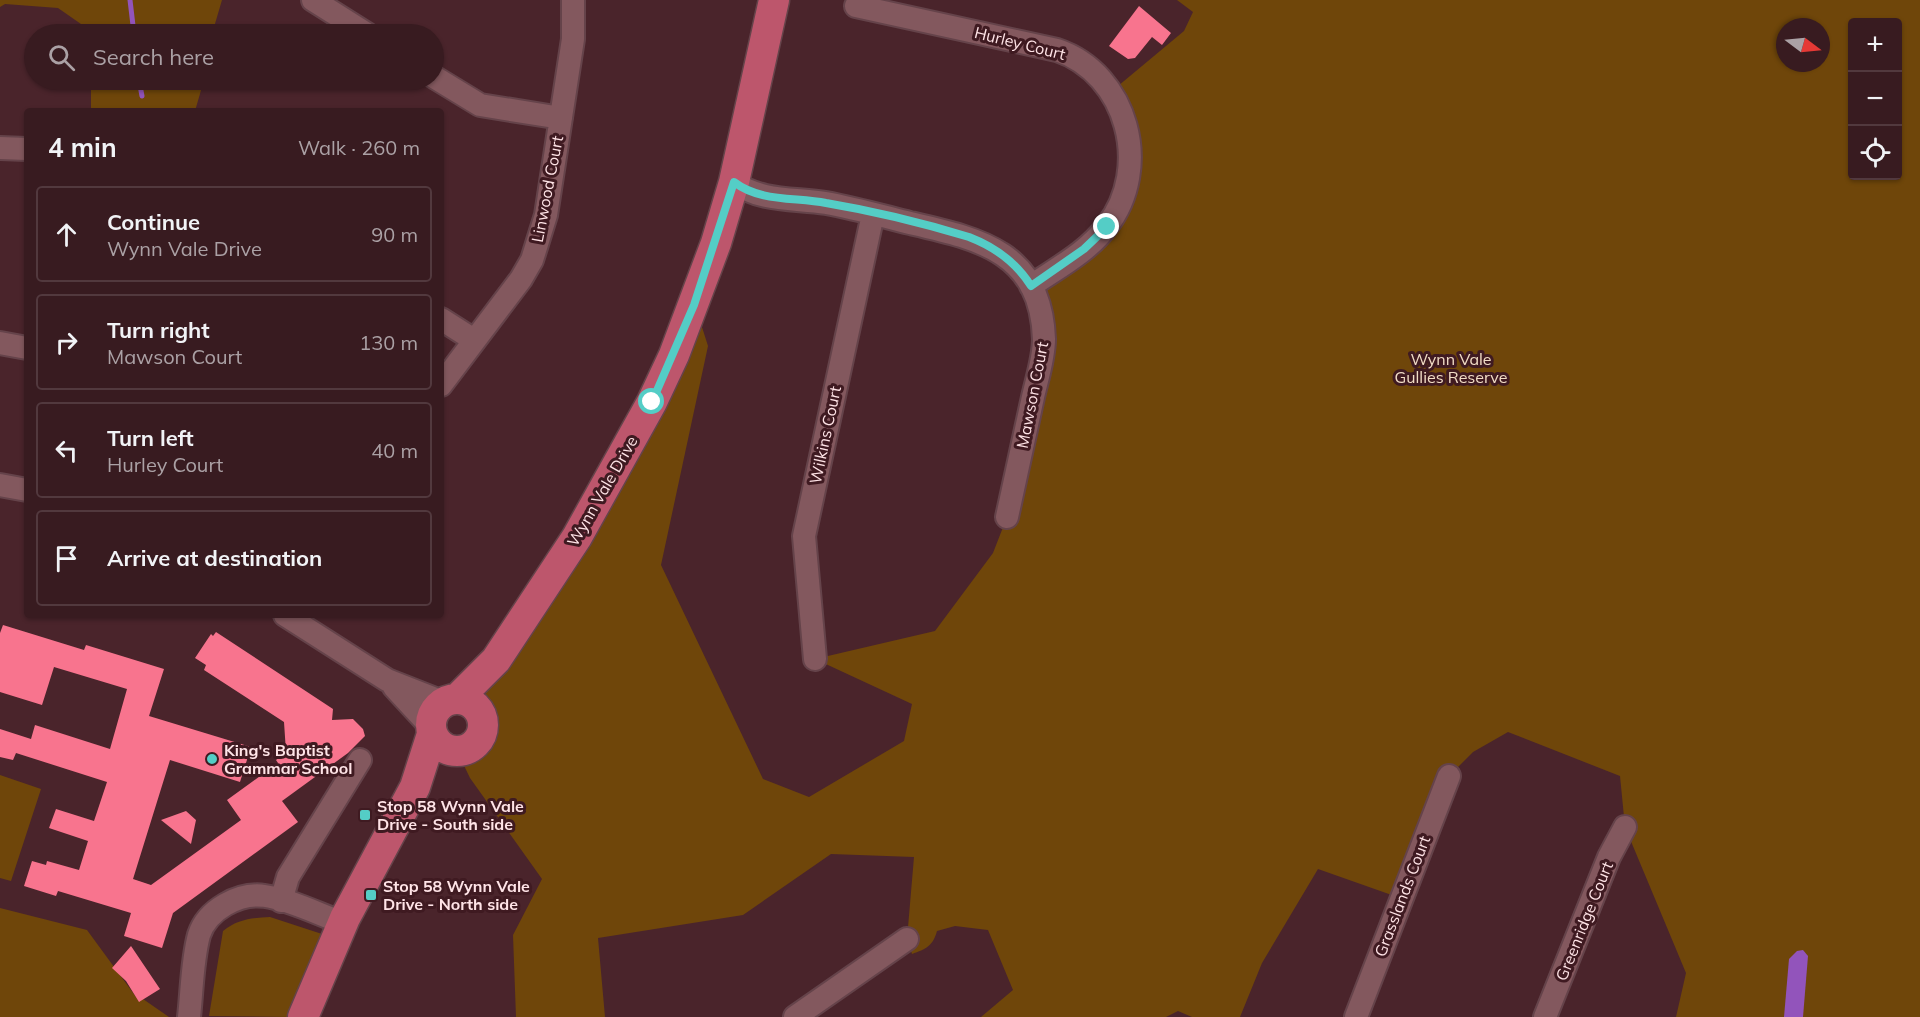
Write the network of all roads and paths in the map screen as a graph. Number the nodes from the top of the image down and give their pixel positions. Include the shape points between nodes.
1 (313, 0) edge
2 (573, 0) edge
3 (774, 0) edge
4 (856, 6) dead end
5 (351, 24) edge
6 (444, 83) edge
7 (561, 118) junction
8 (0, 148) edge
9 (24, 150) edge
10 (734, 182) junction
11 (873, 214) junction
12 (1031, 286) junction
13 (444, 321) edge
14 (474, 340) junction
15 (0, 343) edge
16 (24, 347) edge
17 (444, 381) edge
18 (0, 485) edge
19 (24, 489) edge
20 (1007, 517) dead end
21 (294, 618) edge
22 (815, 659) dead end
23 (496, 660) junction
24 (441, 715) junction
25 (482, 716) junction
26 (457, 751) junction
27 (360, 760) dead end
28 (1449, 776) dead end
29 (415, 787) junction
30 (1625, 827) dead end
31 (280, 901) junction
32 (343, 923) junction
33 (907, 939) dead end
34 (189, 1017) edge
35 (303, 1017) edge
36 (795, 1017) edge
37 (1356, 1017) edge
38 (1545, 1017) edge

1 - 5 street
2 - 7 street, Linwood Court via 573,39
3 - 10 main road, Wynn Vale Drive
4 - 12 street, Hurley Court via 1057,50 1074,56 1108,85 1128,136 1127,173 1118,208 1107,227 1084,249
6 - 7 street via 480,105
7 - 14 street, Linwood Court via 546,215 532,260
8 - 9 street
10 - 11 street, Mawson Court via 746,191
10 - 23 main road, Wynn Vale Drive via 694,305 652,402 577,537
11 - 12 street, Mawson Court via 987,244 1005,256
11 - 22 street, Wilkins Court via 804,536
12 - 20 street, Mawson Court via 1039,306 1044,340
13 - 14 street
14 - 17 street, Linwood Court
15 - 16 street
18 - 19 street
21 - 24 street
23 - 24 main road, Wynn Vale Drive
23 - 25 main road, Wynn Vale Drive
24 - 25 main road via 472,703
24 - 26 main road via 442,747
24 - 29 main road, Wynn Vale Drive
25 - 26 main road via 480,737 471,747
26 - 29 main road, Wynn Vale Drive
27 - 31 street via 288,877
28 - 37 street, Grasslands Court
29 - 32 main road, Wynn Vale Drive
30 - 38 street, Greenridge Court via 1609,857
31 - 32 street
31 - 34 street via 248,896 223,905 212,915 200,933
32 - 35 main road, Wynn Vale Drive
33 - 36 street

